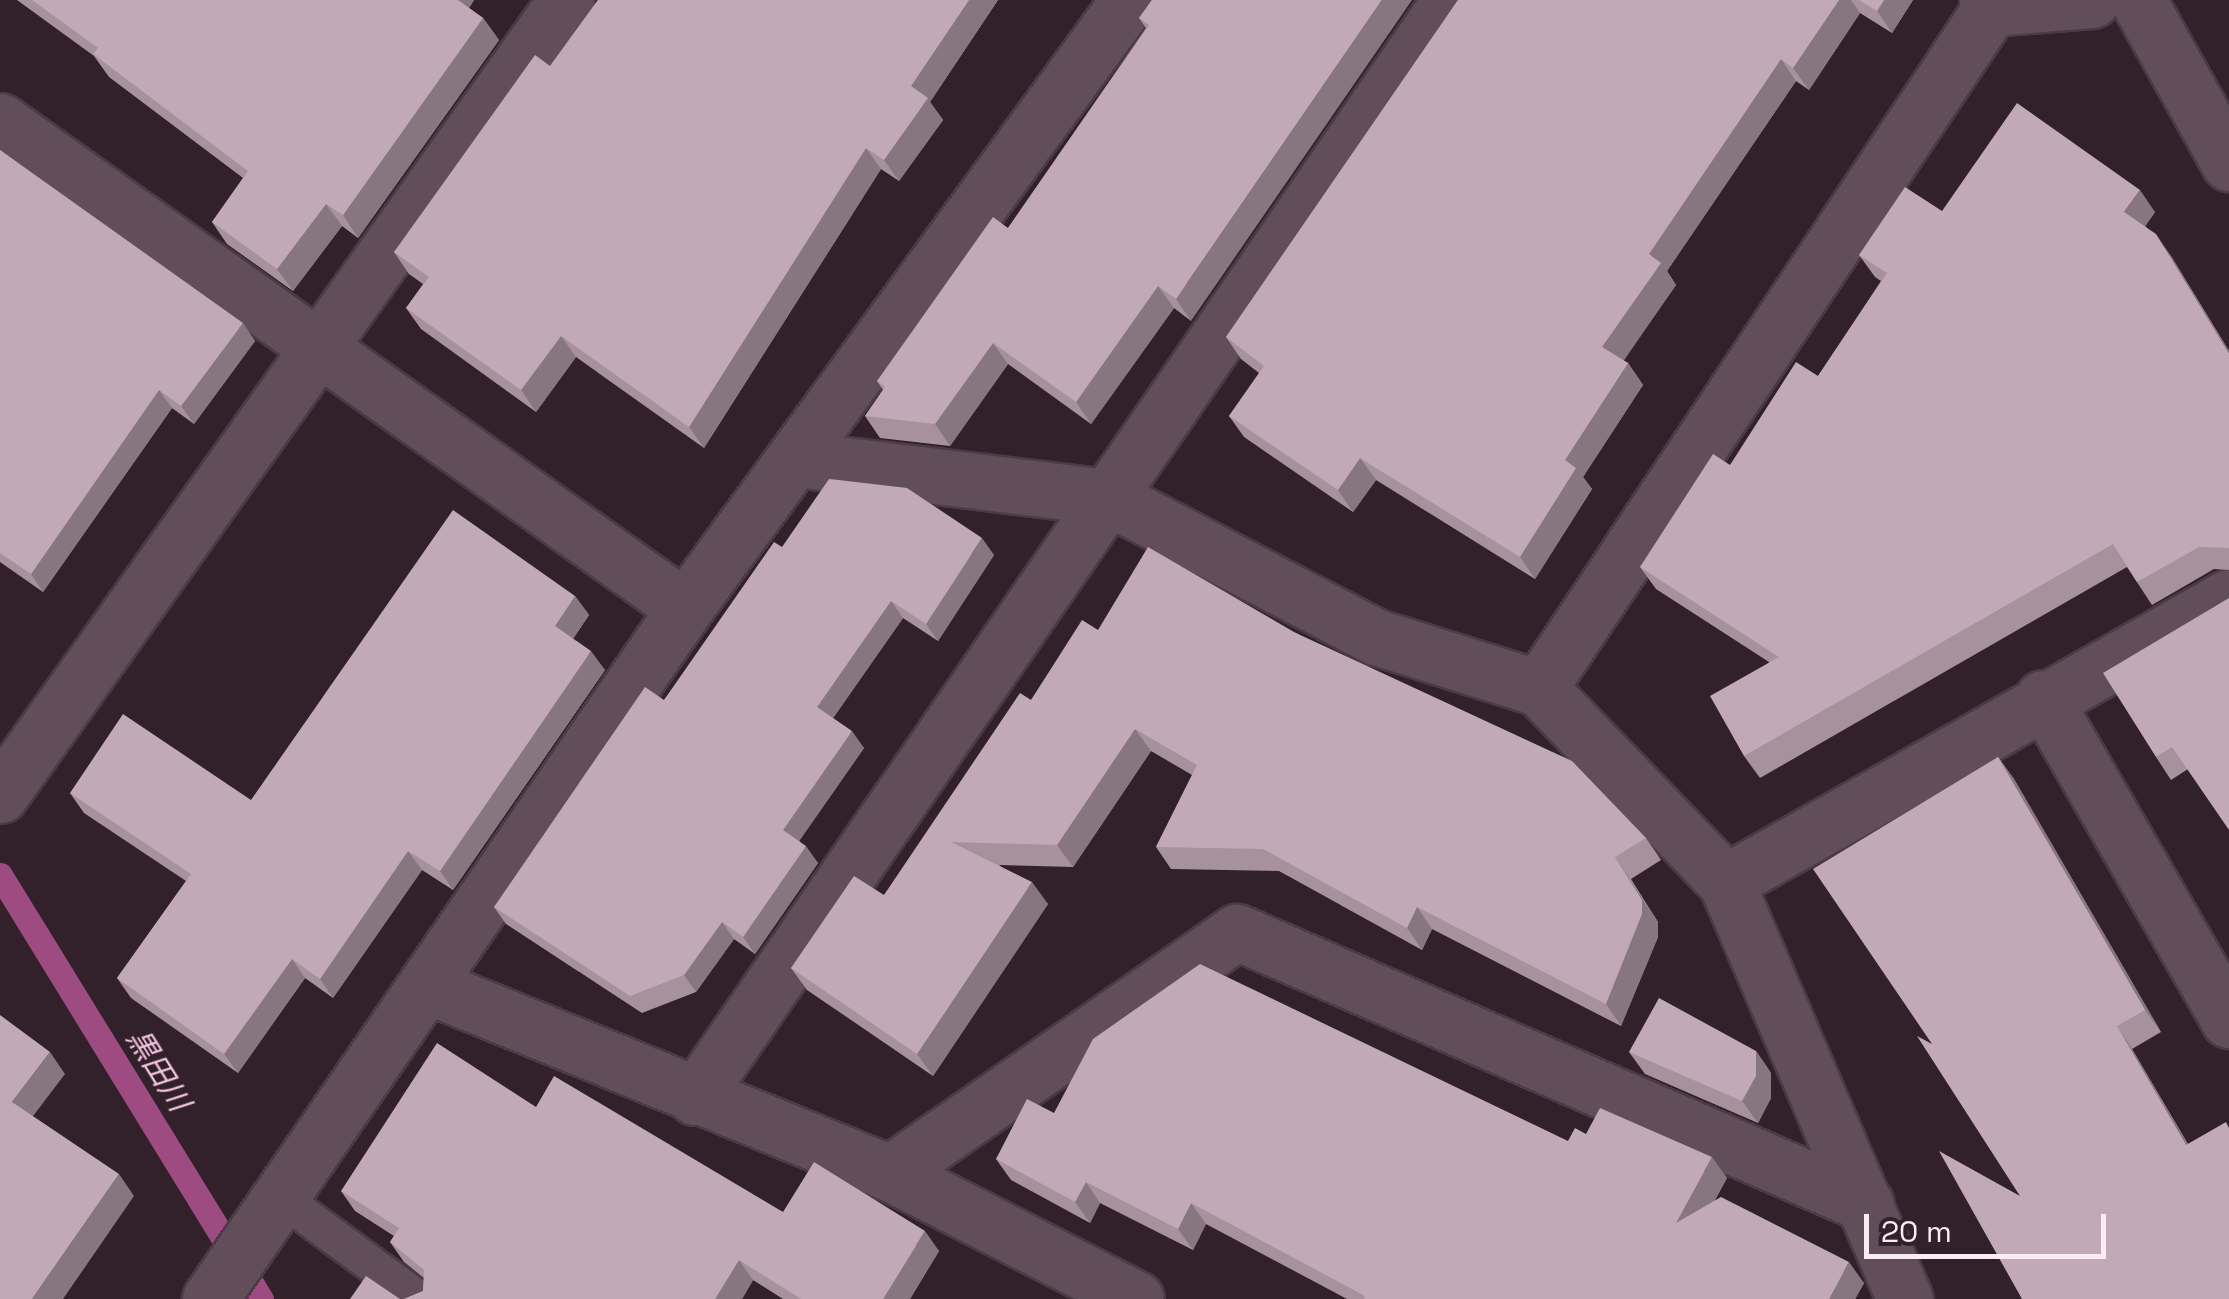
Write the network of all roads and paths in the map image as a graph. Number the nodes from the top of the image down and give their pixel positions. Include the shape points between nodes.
1 (566, 0) edge
2 (1128, 0) edge
3 (1450, 0) edge
4 (2092, 0) edge
5 (2138, 0) edge
6 (1989, 4) edge
7 (0, 121) edge
8 (2229, 163) edge
9 (321, 350) junction
10 (797, 459) junction
11 (1108, 496) junction
12 (2229, 597) edge
13 (686, 608) junction
14 (1540, 688) junction
15 (2043, 698) junction
16 (0, 795) edge
17 (1726, 882) junction
18 (426, 986) junction
19 (2229, 1020) edge
20 (696, 1097) junction
21 (890, 1173) junction
22 (1866, 1204) junction
23 (274, 1205) junction
24 (210, 1299) edge
25 (419, 1299) edge
26 (1136, 1299) edge
27 (1905, 1299) edge

1 - 9 street
2 - 10 street
3 - 11 street
4 - 6 street
5 - 8 street
6 - 14 street
7 - 9 street
9 - 13 street
9 - 16 street
10 - 11 street
10 - 13 street
11 - 14 street via 1376,638
11 - 20 street
12 - 15 street
13 - 18 street
14 - 17 street
15 - 17 street
15 - 19 street
17 - 22 street
18 - 20 street
18 - 23 street
20 - 21 street
21 - 22 street via 1237,932
21 - 26 street
22 - 27 street
23 - 24 street
23 - 25 lane

